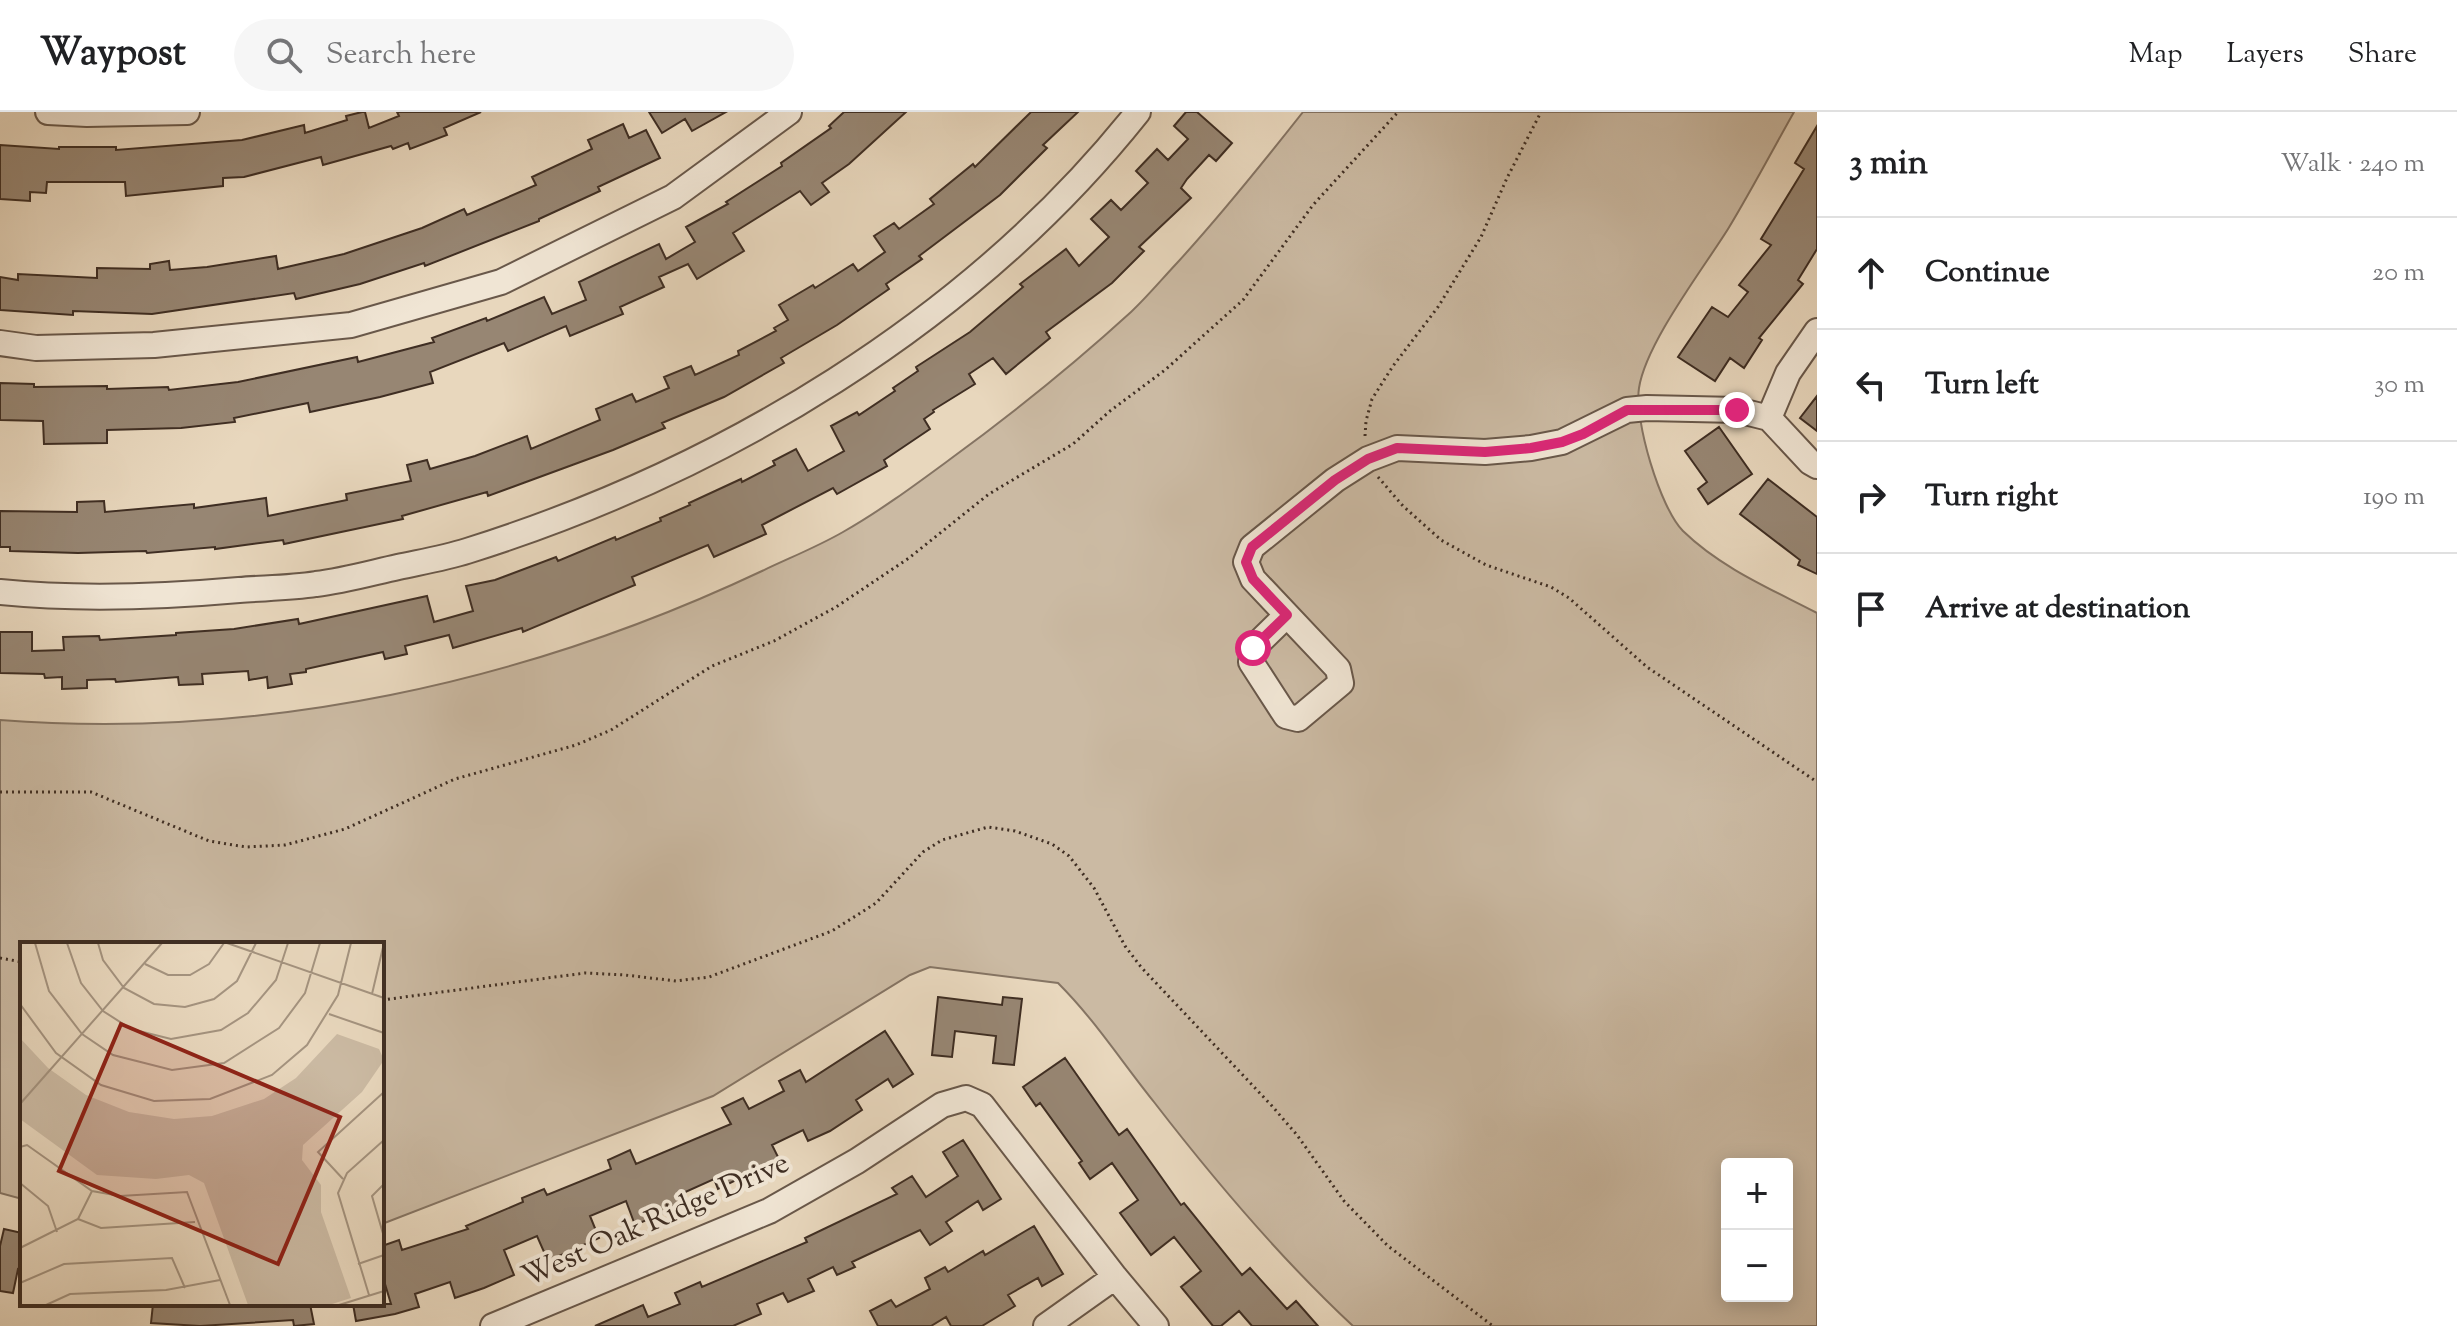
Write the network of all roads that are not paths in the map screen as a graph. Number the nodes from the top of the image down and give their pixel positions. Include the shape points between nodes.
1 (48, 112) edge
2 (187, 112) edge
3 (789, 112) edge
4 (1138, 112) edge
5 (1817, 331) edge
6 (0, 343) edge
7 (1769, 418) junction
8 (1817, 466) edge
9 (0, 592) edge
10 (1287, 615) dead end
11 (1115, 1277) junction
12 (493, 1326) edge
13 (1046, 1326) edge
14 (1156, 1326) edge

1 - 2 street
3 - 6 street via 673,197 501,282 351,325 154,345 36,348
4 - 9 street via 1037,221 949,301 760,427 596,505 465,552 317,584 179,595
5 - 7 street via 1788,373
7 - 8 street
7 - 10 street via 1737,410 1627,410 1572,438 1531,448 1397,448 1368,459 1252,547 1246,562 1253,579
11 - 12 street, West Oak Ridge Drive via 982,1105 966,1098 942,1105 769,1211
11 - 13 street
11 - 14 street

